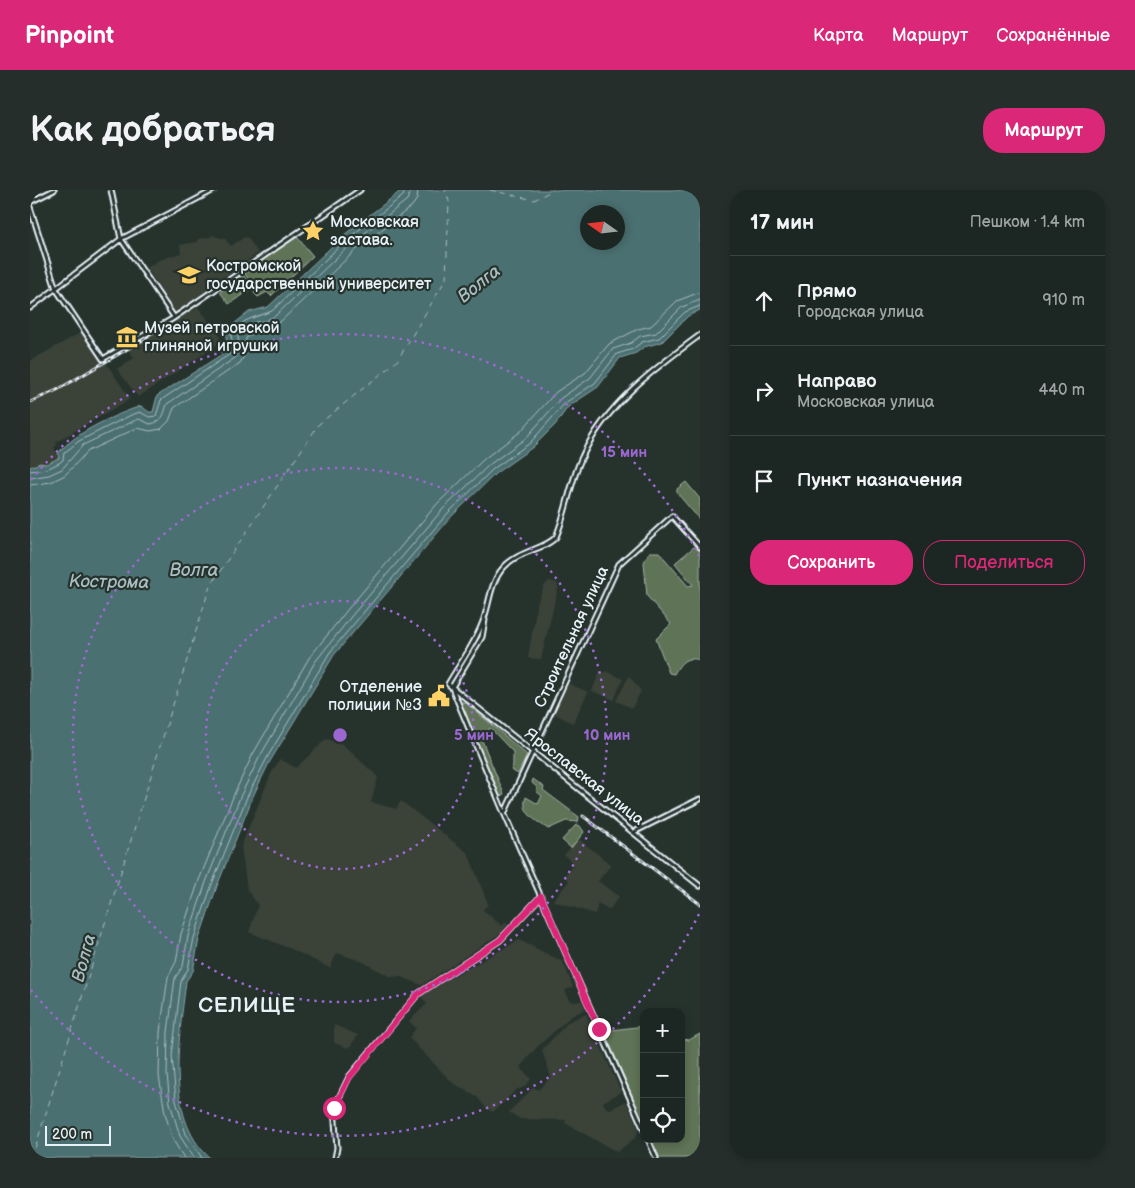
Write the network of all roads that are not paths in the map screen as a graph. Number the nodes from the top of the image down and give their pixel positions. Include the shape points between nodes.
1 (54, 190) edge
2 (111, 190) edge
3 (214, 190) edge
4 (360, 190) edge
5 (30, 202) edge
6 (30, 207) edge
7 (121, 239) junction
8 (56, 289) junction
9 (30, 308) edge
10 (174, 317) junction
11 (700, 335) edge
12 (700, 547) edge
13 (485, 617) junction
14 (452, 687) junction
15 (466, 699) junction
16 (458, 704) junction
17 (532, 752) junction
18 (700, 799) edge
19 (504, 813) junction
20 (634, 832) junction
21 (700, 886) edge
22 (541, 896) junction
23 (640, 1121) edge
24 (650, 1143) edge
25 (335, 1158) edge
26 (656, 1158) edge

1 - 5 street
2 - 7 street
3 - 7 street
4 - 10 street
6 - 8 street
7 - 8 street
7 - 10 street
8 - 9 street
8 - 10 street via 103,359
11 - 13 street via 641,382 611,413 582,457 556,537 552,542 517,556 504,567 492,586
12 - 17 street, Строительная улица via 672,516 619,564
13 - 14 street via 482,637
13 - 14 street, Ярославская улица via 448,684
14 - 15 street, Ярославская улица
14 - 16 street
15 - 16 street
15 - 17 street, Ярославская улица
16 - 19 street
17 - 19 street, Строительная улица
17 - 20 street, Ярославская улица
18 - 20 street
19 - 22 street
20 - 21 street, Ярославская улица
22 - 23 street
22 - 25 street via 500,940 418,994 349,1078 334,1108
24 - 26 street

